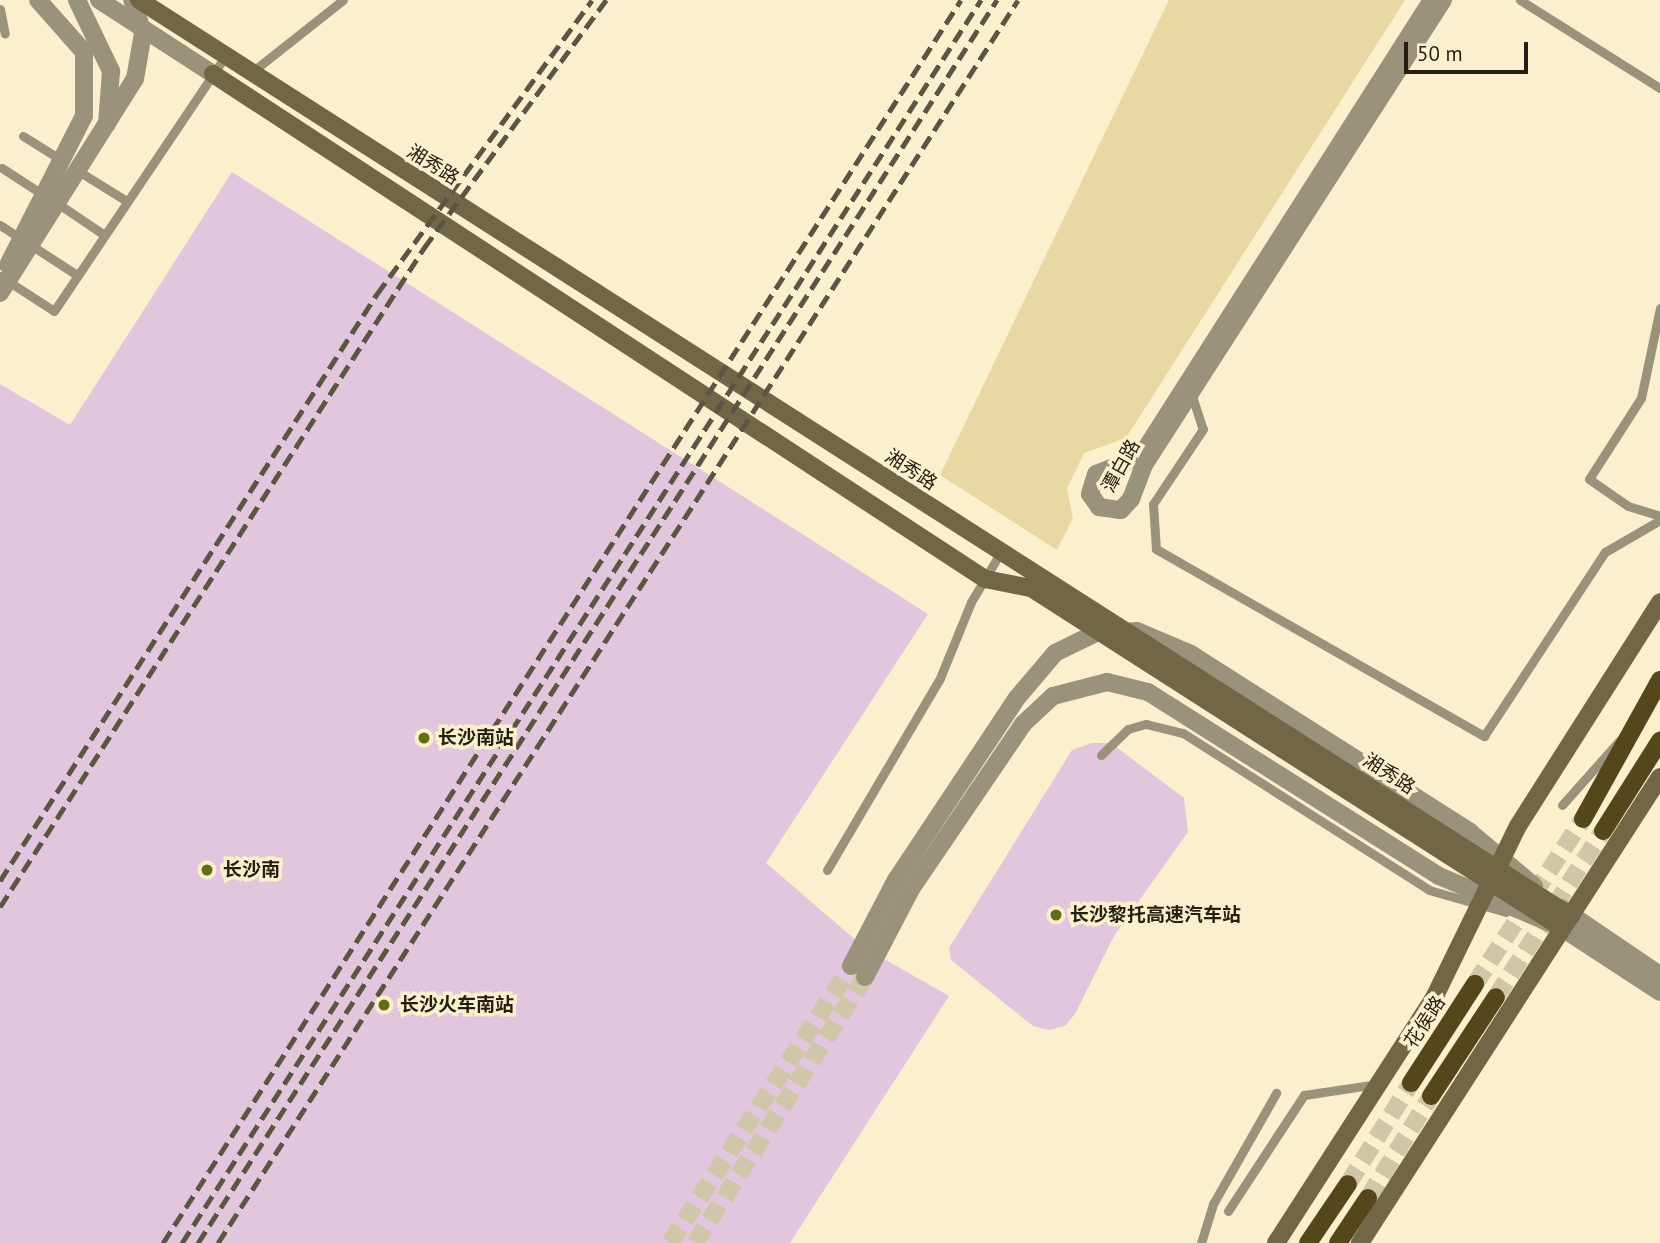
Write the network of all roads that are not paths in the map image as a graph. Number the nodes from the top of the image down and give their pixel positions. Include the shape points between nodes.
1 (38, 0) edge
2 (76, 0) edge
3 (99, 0) edge
4 (132, 0) edge
5 (139, 0) edge
6 (343, 0) edge
7 (1432, 0) edge
8 (1443, 0) edge
9 (1520, 0) edge
10 (0, 9) edge
11 (5, 34) dead end
12 (225, 57) junction
13 (213, 74) junction
14 (251, 74) junction
15 (1660, 89) edge
16 (106, 131) junction
17 (23, 136) dead end
18 (2, 168) dead end
19 (125, 200) junction
20 (0, 225) edge
21 (103, 234) junction
22 (76, 275) junction
23 (0, 276) edge
24 (0, 284) edge
25 (0, 292) edge
26 (1660, 307) edge
27 (1190, 390) junction
28 (1660, 518) edge
29 (999, 555) junction
30 (985, 579) junction
31 (1660, 603) edge
32 (1660, 680) edge
33 (1629, 729) junction
34 (1660, 741) edge
35 (1101, 755) dead end
36 (1660, 776) edge
37 (1562, 805) dead end
38 (1583, 819) tunnel mouth
39 (1603, 831) tunnel mouth
40 (827, 870) dead end
41 (1489, 882) junction
42 (1567, 922) junction
43 (1660, 975) edge
44 (1475, 984) tunnel mouth
45 (1660, 992) edge
46 (1496, 997) tunnel mouth
47 (1411, 1083) tunnel mouth
48 (1380, 1084) junction
49 (1276, 1093) dead end
50 (1431, 1096) tunnel mouth
51 (1348, 1184) tunnel mouth
52 (1368, 1198) tunnel mouth
53 (1228, 1212) dead end
54 (1201, 1243) edge
55 (1276, 1243) edge
56 (1308, 1243) edge
57 (1338, 1243) edge
58 (1360, 1243) edge

1 - 24 street via 84,52 84,116 35,202
2 - 16 street via 111,71
3 - 13 street
4 - 16 street via 142,33 135,79
5 - 12 main road, 湘秀路
6 - 14 lane
7 - 27 street, 潭白路
8 - 27 street, 潭白路
9 - 15 lane
10 - 11 lane
12 - 13 lane
12 - 14 main road, 湘秀路
13 - 19 lane
13 - 30 main road
14 - 29 main road, 湘秀路
16 - 25 street
17 - 19 lane
18 - 21 lane
19 - 21 lane
20 - 22 lane
21 - 22 lane
22 - 23 lane via 54,311
26 - 28 lane via 1641,398 1589,479 1628,506
27 - 27 street, 潭白路 via 1136,460 1096,474 1090,494 1099,507 1126,505 1144,465
27 - 28 lane via 1203,429 1153,504 1156,549 1484,736 1605,552
29 - 30 lane
29 - 41 main road, 湘秀路 via 1044,576
30 - 40 lane via 940,678
30 - 41 main road via 1031,587
31 - 41 main road
32 - 33 main road
33 - 37 lane
33 - 38 main road
34 - 39 main road
35 - 41 lane via 1128,729 1146,724 1183,733 1429,890
36 - 42 main road
41 - 41 street via 1439,876 1148,692 1107,682 1071,689 1037,708 1011,739 858,972 896,880 1017,698 1055,653 1075,641 1123,630 1164,639 1366,765
41 - 42 street
41 - 42 main road
41 - 48 main road via 1434,998
42 - 43 street
42 - 45 street
42 - 58 main road
44 - 47 main road, 花侯路
46 - 50 main road
48 - 53 lane via 1304,1095
48 - 55 main road
49 - 54 lane via 1213,1204
51 - 56 main road
52 - 57 main road

